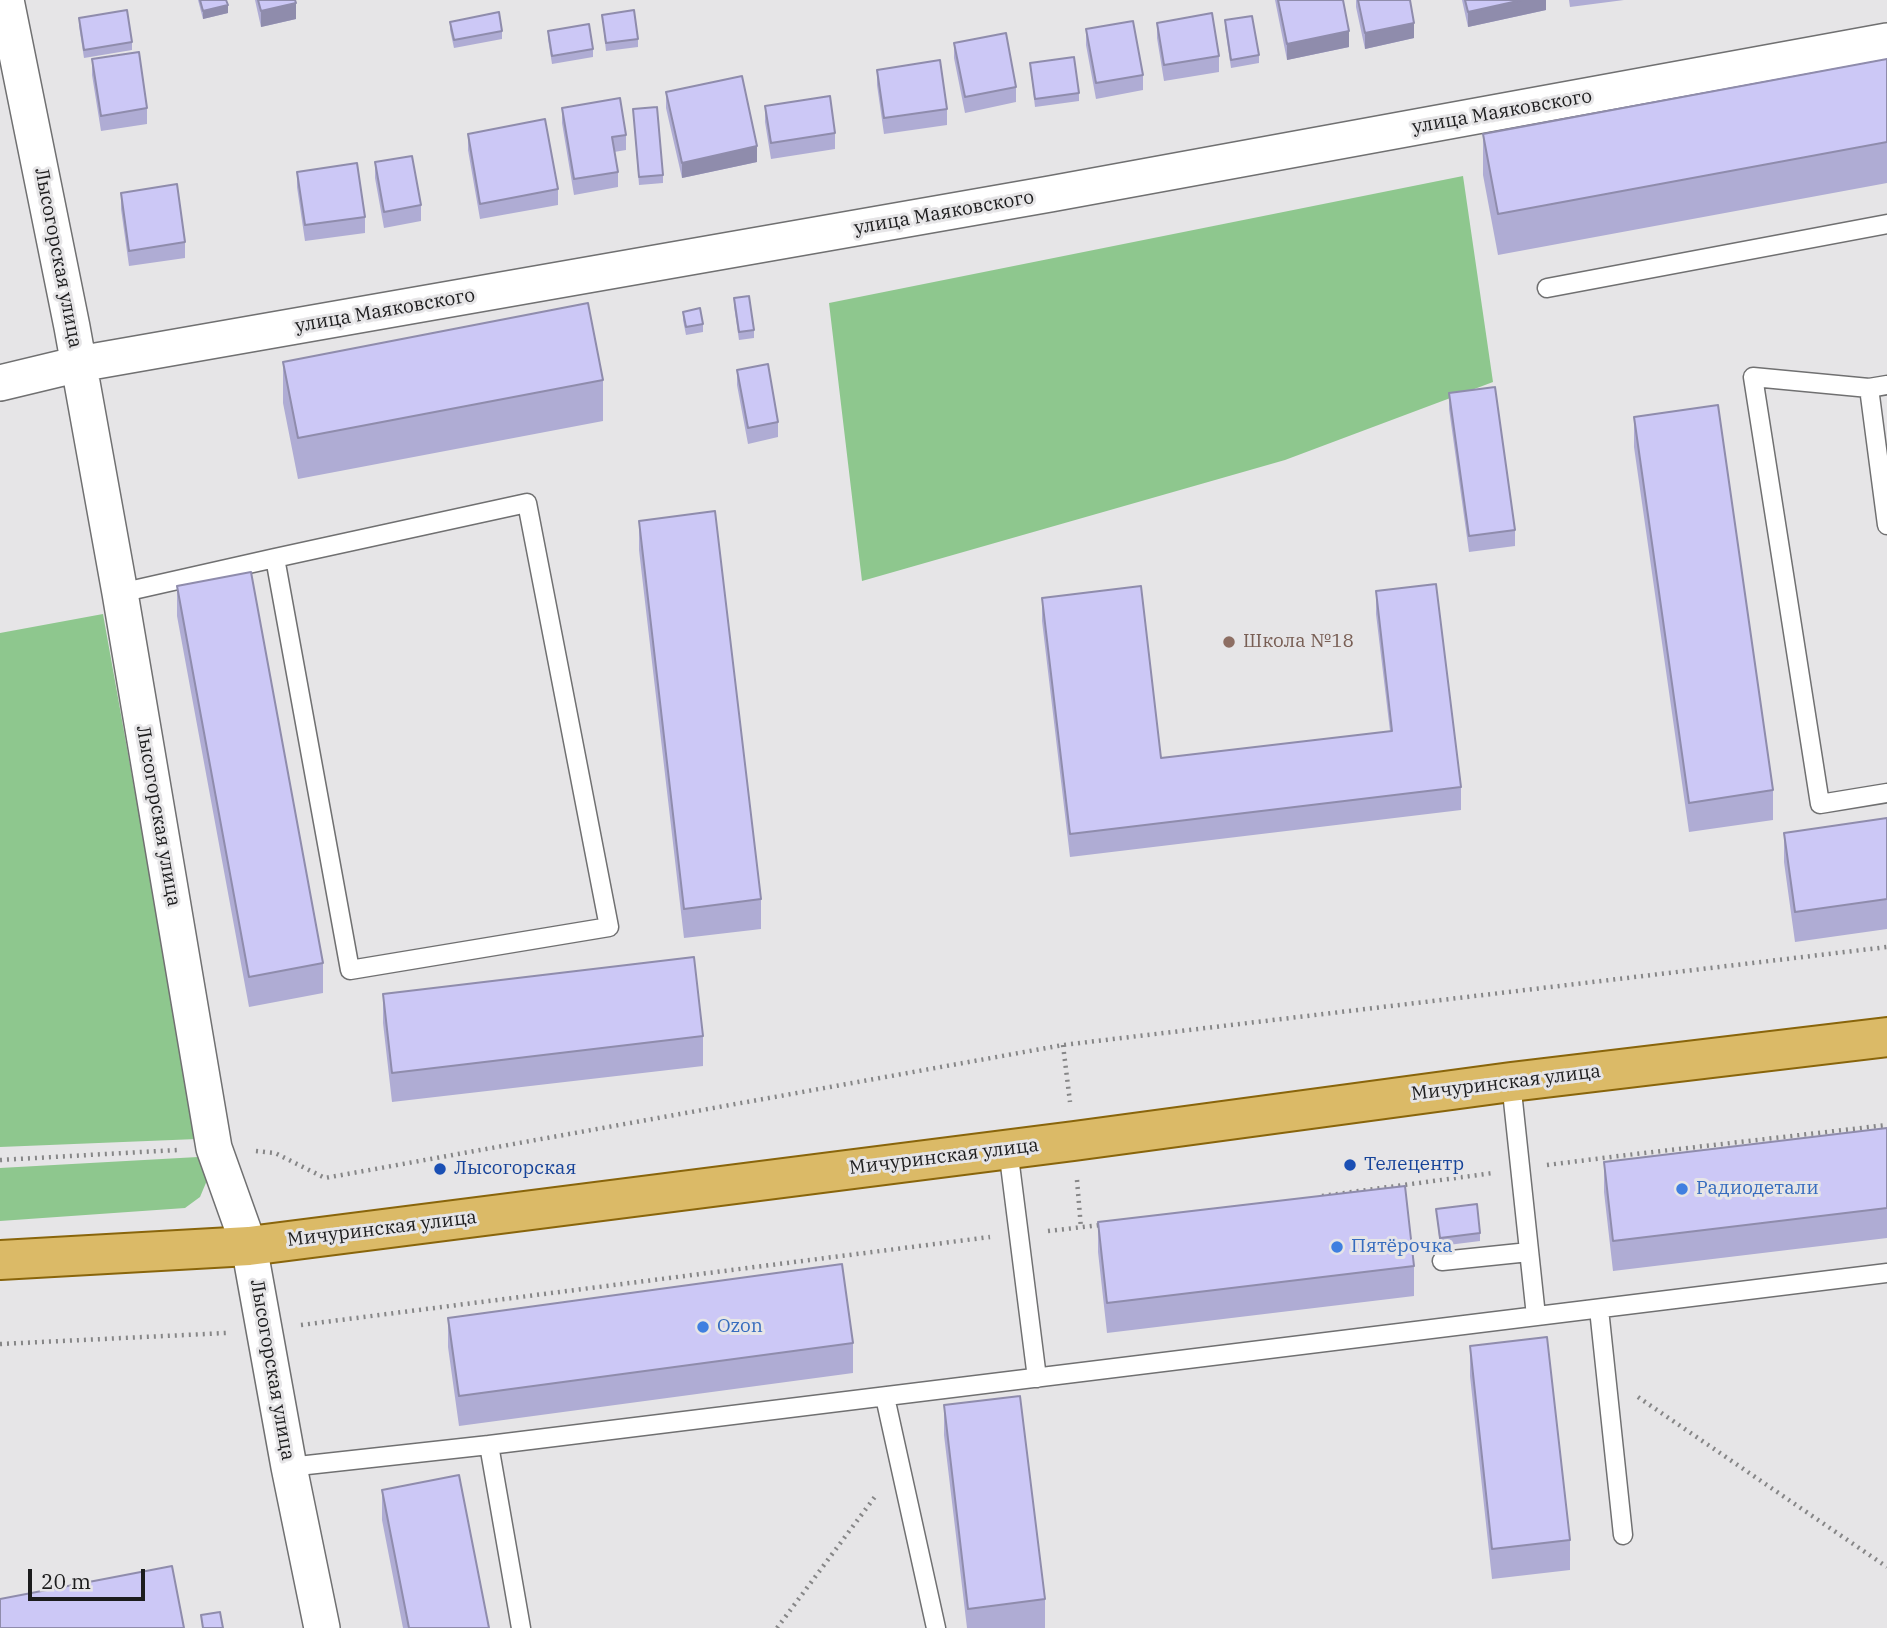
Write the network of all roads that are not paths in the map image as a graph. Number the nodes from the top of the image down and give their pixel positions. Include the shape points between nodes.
1 (6, 0) edge
2 (1887, 41) edge
3 (1887, 224) edge
4 (1547, 288) dead end
5 (79, 364) junction
6 (0, 383) edge
7 (1887, 385) edge
8 (1869, 388) junction
9 (1887, 525) edge
10 (275, 558) junction
11 (120, 593) junction
12 (1887, 793) edge
13 (1887, 1037) edge
14 (1511, 1082) junction
15 (1008, 1149) junction
16 (249, 1246) junction
17 (1529, 1252) junction
18 (0, 1260) edge
19 (1442, 1261) dead end
20 (1887, 1273) edge
21 (1598, 1309) junction
22 (1536, 1317) junction
23 (1037, 1378) junction
24 (885, 1397) junction
25 (489, 1446) junction
26 (289, 1467) junction
27 (1623, 1535) dead end
28 (322, 1628) edge
29 (521, 1628) edge
30 (936, 1628) edge

1 - 5 street, Лысогорская улица
2 - 5 street, улица Маяковского
3 - 4 lane
5 - 6 street, улица Маяковского
5 - 11 street, Лысогорская улица
7 - 8 lane
8 - 9 lane
8 - 12 lane via 1753,377 1820,804
10 - 10 lane via 350,970 609,928 527,503
10 - 11 lane
11 - 16 street, Лысогорская улица via 214,1148
13 - 14 main road, Мичуринская улица
14 - 15 main road, Мичуринская улица
14 - 17 lane
15 - 16 main road, Мичуринская улица
15 - 23 lane
16 - 18 main road, Мичуринская улица
16 - 26 street, Лысогорская улица
17 - 19 lane
17 - 22 lane
20 - 21 lane
21 - 22 lane
21 - 27 lane
22 - 23 lane
23 - 24 lane
24 - 25 lane
24 - 30 lane
25 - 26 lane
25 - 29 lane
26 - 28 street, Лысогорская улица

